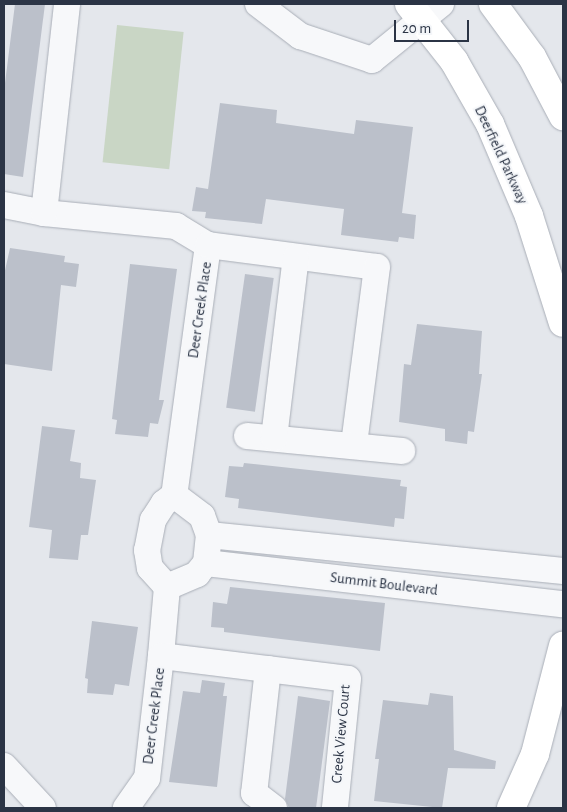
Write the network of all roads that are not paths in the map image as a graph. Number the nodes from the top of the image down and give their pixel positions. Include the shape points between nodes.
1 (67, 4) edge
2 (258, 4) edge
3 (493, 4) edge
4 (425, 9) edge
5 (563, 116) edge
6 (4, 205) edge
7 (44, 213) junction
8 (208, 245) junction
9 (296, 257) junction
10 (563, 323) edge
11 (247, 436) dead end
12 (274, 438) junction
13 (354, 445) junction
14 (402, 451) dead end
15 (174, 496) junction
16 (209, 535) junction
17 (206, 563) junction
18 (563, 571) edge
19 (167, 587) junction
20 (563, 604) edge
21 (563, 646) edge
22 (161, 656) junction
23 (268, 669) junction
24 (4, 766) edge
25 (43, 808) edge
26 (126, 808) edge
27 (274, 808) edge
28 (335, 808) edge
29 (511, 808) edge

1 - 7 street
2 - 4 street via 300,36 372,60
3 - 5 main road via 532,57
4 - 10 main road, Deerfield Parkway via 490,124 529,216
6 - 7 street, Deer Creek Place
7 - 8 street, Deer Creek Place via 176,226
8 - 9 street
8 - 15 street, Deer Creek Place
9 - 12 street
9 - 13 street via 377,267
11 - 12 street
12 - 13 street
13 - 14 street
15 - 16 street via 202,516
15 - 19 street via 164,503 153,520 147,550 150,568
16 - 17 street
16 - 18 street, Summit Boulevard
17 - 19 street via 197,574
17 - 20 street, Summit Boulevard
19 - 22 street, Deer Creek Place
21 - 29 main road via 535,754
22 - 23 street, Creek View Court
22 - 26 street, Deer Creek Place via 147,778
23 - 27 street via 254,792
23 - 28 street, Creek View Court via 348,679
24 - 25 street

